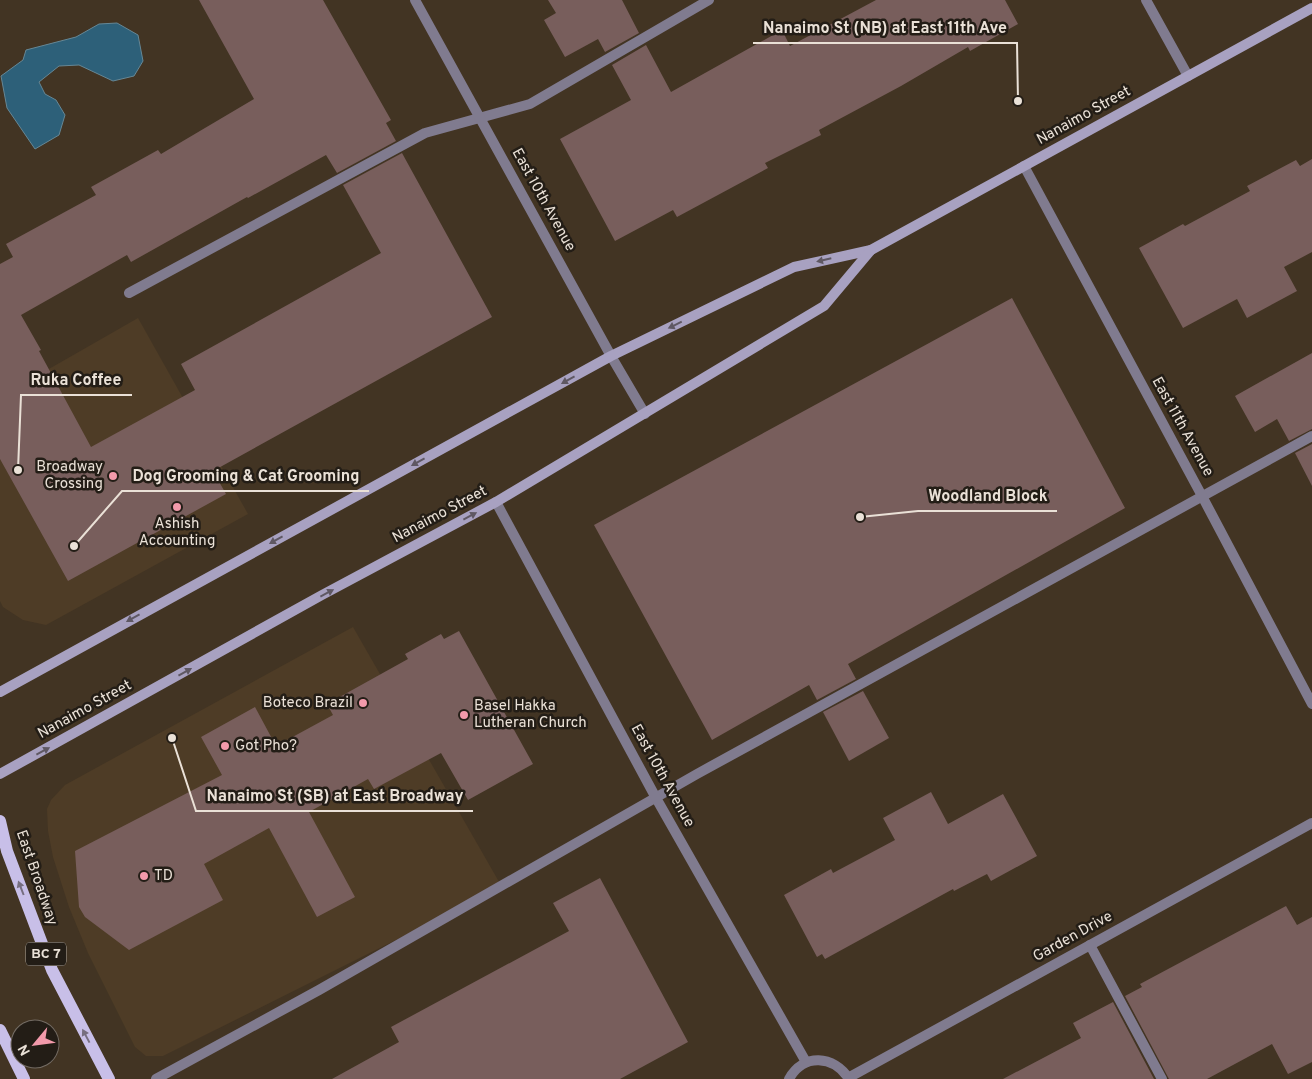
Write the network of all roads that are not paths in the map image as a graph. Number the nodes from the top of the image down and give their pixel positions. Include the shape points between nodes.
1 (415, 0) edge
2 (709, 0) edge
3 (1146, 0) edge
4 (1312, 8) edge
5 (1188, 76) junction
6 (480, 118) junction
7 (1024, 166) junction
8 (871, 250) junction
9 (129, 293) dead end
10 (611, 356) junction
11 (645, 414) junction
12 (1312, 436) edge
13 (1202, 496) junction
14 (496, 502) junction
15 (0, 692) edge
16 (1312, 704) edge
17 (0, 774) edge
18 (656, 798) junction
19 (0, 821) edge
20 (1312, 823) edge
21 (1090, 944) junction
22 (0, 1030) edge
23 (806, 1062) junction
24 (849, 1078) edge
25 (24, 1079) edge
26 (109, 1079) edge
27 (156, 1079) edge
28 (789, 1079) edge
29 (1162, 1079) edge

1 - 6 street, East 10th Avenue
2 - 6 street via 530,104
3 - 5 street
4 - 5 main road, Nanaimo Street
5 - 7 main road, Nanaimo Street
6 - 9 street via 425,133
6 - 10 street, East 10th Avenue
7 - 8 main road, Nanaimo Street
7 - 13 street, East 11th Avenue
8 -> 10 main road, Nanaimo Street via 794,267
8 - 11 main road, Nanaimo Street via 824,306
10 - 11 street, East 10th Avenue
10 -> 15 main road, Nanaimo Street
11 - 14 main road, Nanaimo Street
12 - 13 street
13 - 16 street, East 11th Avenue
13 - 18 street
17 -> 14 main road, Nanaimo Street
14 - 18 street, East 10th Avenue
18 - 23 street, East 10th Avenue
18 - 27 street
26 -> 19 main road, East Broadway / BC 7 via 52,970 7,851
20 - 21 street, Garden Drive
21 - 24 street, Garden Drive
21 - 29 street
22 - 25 main road
23 - 24 street via 825,1060
23 - 28 street

